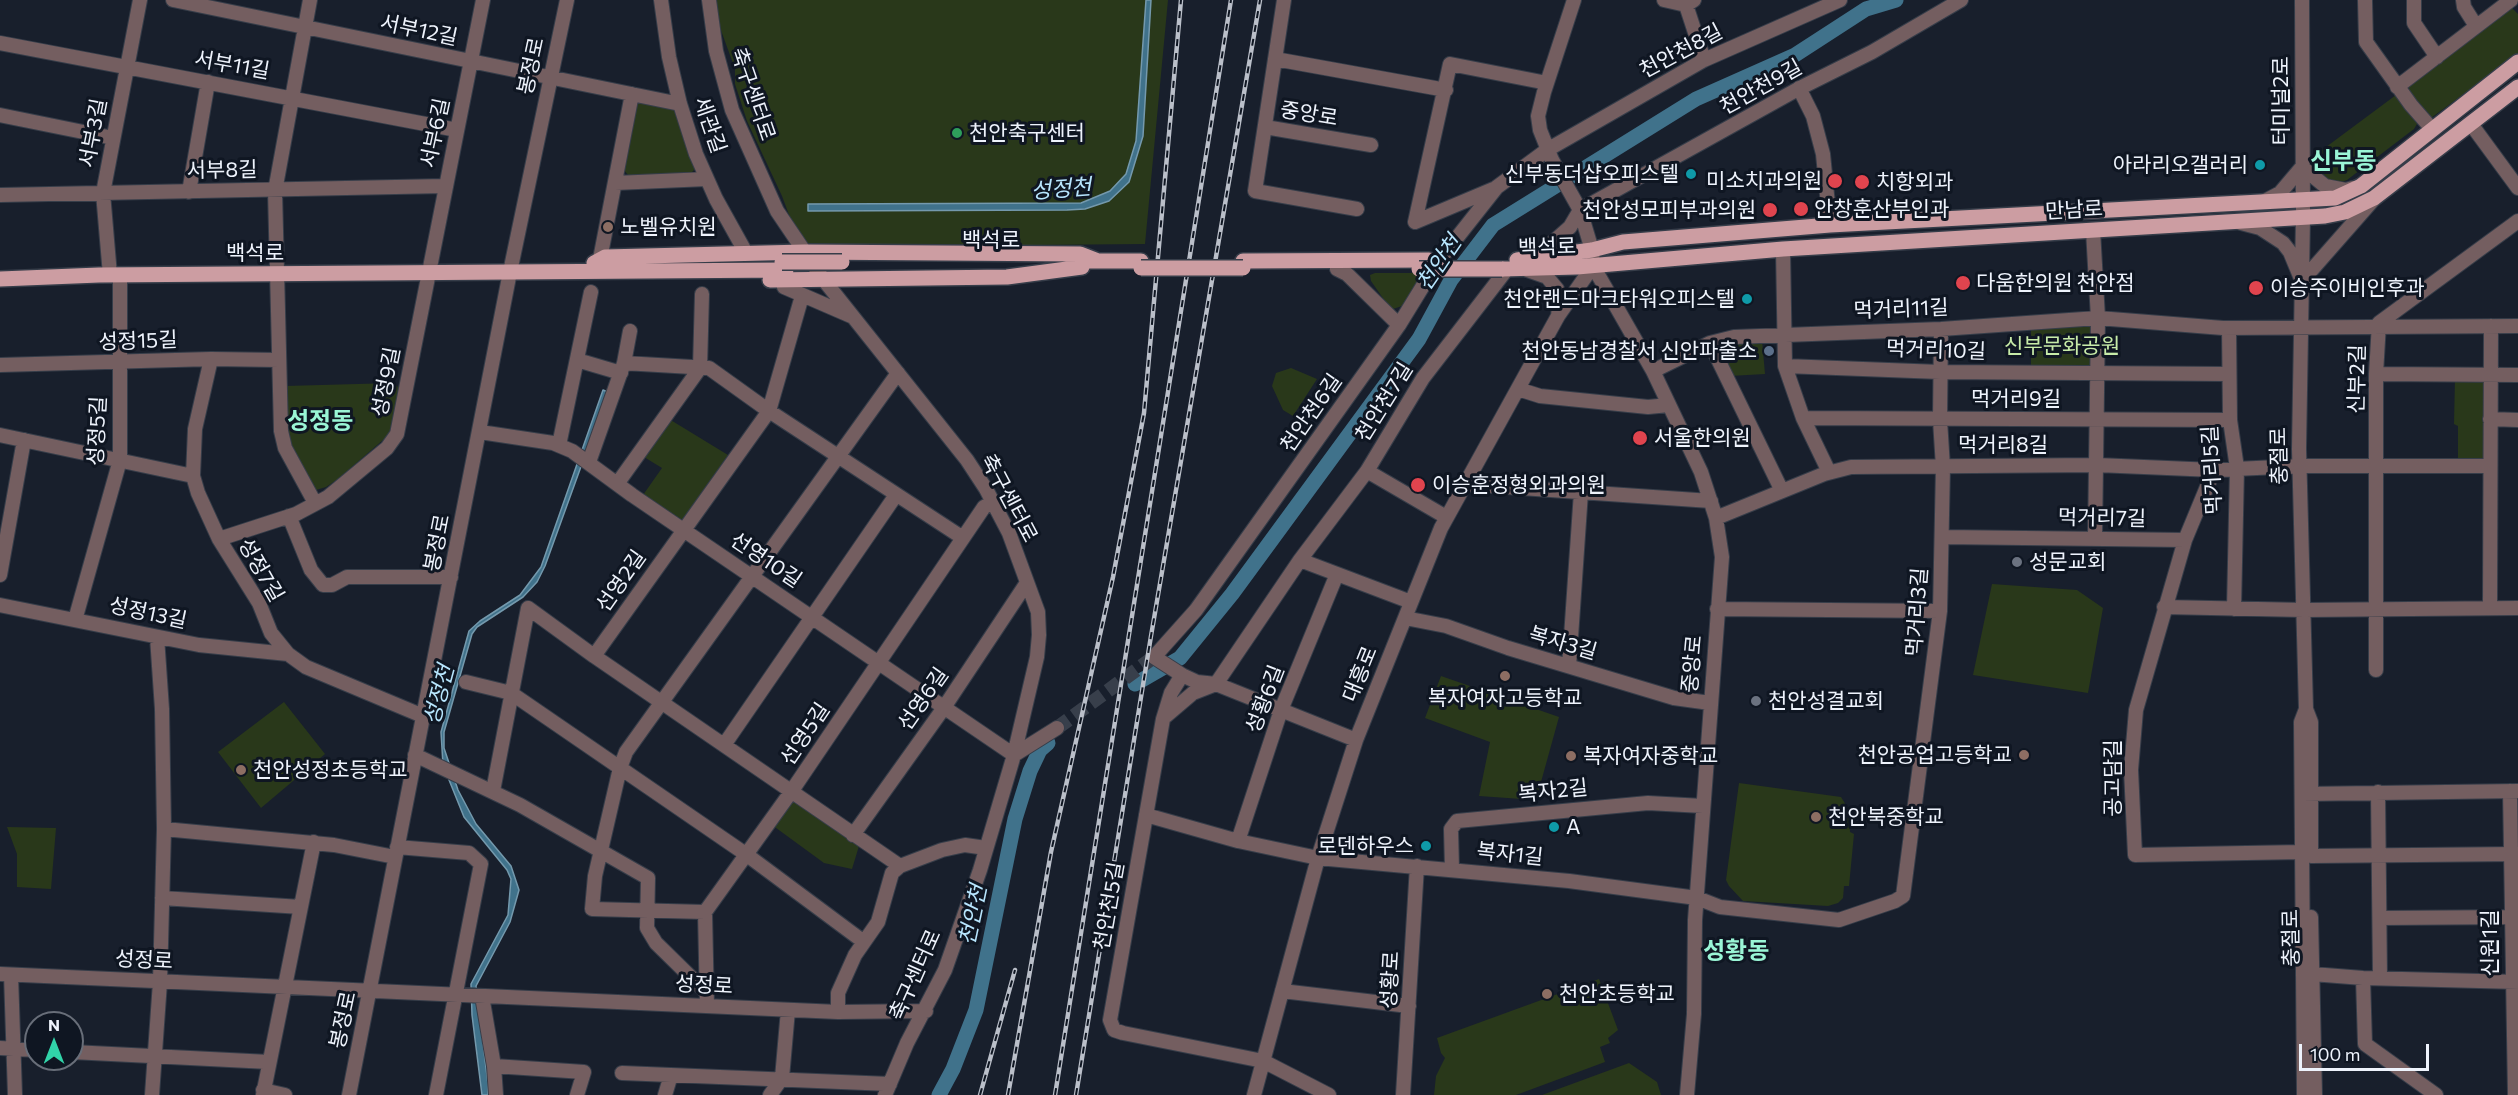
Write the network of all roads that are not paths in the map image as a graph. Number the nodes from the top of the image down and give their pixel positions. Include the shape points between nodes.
1 (140, 0) edge
2 (173, 0) edge
3 (310, 0) edge
4 (483, 0) edge
5 (567, 0) edge
6 (661, 0) edge
7 (709, 0) edge
8 (1284, 0) edge
9 (1574, 0) edge
10 (1665, 0) edge
11 (1840, 0) edge
12 (1961, 0) edge
13 (2302, 0) edge
14 (2365, 0) edge
15 (2414, 0) edge
16 (2463, 0) edge
17 (2511, 0) edge
18 (1690, 2) edge
19 (2518, 7) edge
20 (2476, 26) junction
21 (305, 28) junction
22 (0, 43) edge
23 (2437, 57) junction
24 (1275, 59) junction
25 (1704, 60) junction
26 (471, 62) junction
27 (2518, 62) edge
28 (127, 68) junction
29 (551, 77) junction
30 (208, 82) junction
31 (1547, 83) junction
32 (2397, 87) junction
33 (2518, 87) edge
34 (1799, 88) junction
35 (1446, 90) junction
36 (632, 94) junction
37 (292, 97) junction
38 (680, 104) junction
39 (0, 115) edge
40 (2471, 124) junction
41 (1265, 128) junction
42 (2433, 129) junction
43 (457, 130) junction
44 (113, 138) junction
45 (1371, 145) dead end
46 (1550, 155) junction
47 (2302, 167) junction
48 (707, 179) junction
49 (615, 183) junction
50 (446, 186) junction
51 (1497, 187) junction
52 (2518, 188) edge
53 (2355, 190) junction
54 (275, 191) junction
55 (189, 192) junction
56 (103, 193) junction
57 (0, 195) edge
58 (2374, 198) junction
59 (2253, 205) junction
60 (2358, 207) junction
61 (1357, 209) dead end
62 (2303, 209) junction
63 (1580, 210) junction
64 (2232, 213) junction
65 (2518, 220) edge
66 (1830, 225) junction
67 (2092, 230) junction
68 (1661, 239) junction
69 (1783, 249) junction
70 (1592, 250) junction
71 (804, 252) junction
72 (746, 253) junction
73 (1664, 258) junction
74 (1098, 261) junction
75 (1424, 264) junction
76 (596, 265) junction
77 (843, 265) junction
78 (1141, 265) junction
79 (1243, 265) junction
80 (1515, 265) junction
81 (1593, 266) junction
82 (1082, 267) junction
83 (510, 272) junction
84 (277, 274) junction
85 (428, 274) junction
86 (1356, 274) junction
87 (115, 275) junction
88 (0, 279) edge
89 (823, 279) junction
90 (2302, 281) junction
91 (784, 287) dead end
92 (591, 292) dead end
93 (702, 294) dead end
94 (802, 296) junction
95 (852, 316) junction
96 (1558, 316) junction
97 (2098, 318) junction
98 (1399, 325) junction
99 (2490, 326) junction
100 (2518, 326) edge
101 (2229, 328) junction
102 (2301, 328) junction
103 (2379, 328) junction
104 (1941, 329) junction
105 (630, 331) dead end
106 (1783, 335) junction
107 (1710, 343) junction
108 (211, 359) junction
109 (279, 360) junction
110 (577, 360) junction
111 (120, 364) junction
112 (0, 365) edge
113 (1785, 366) junction
114 (622, 368) junction
115 (700, 368) junction
116 (1653, 371) junction
117 (1940, 372) junction
118 (898, 374) junction
119 (2229, 374) junction
120 (2376, 374) junction
121 (2098, 375) junction
122 (2490, 375) junction
123 (2518, 375) edge
124 (1518, 389) junction
125 (1669, 405) junction
126 (769, 411) junction
127 (1803, 418) junction
128 (2490, 419) junction
129 (1940, 420) junction
130 (2098, 420) junction
131 (2230, 420) junction
132 (2518, 420) edge
133 (480, 432) junction
134 (0, 435) edge
135 (24, 440) junction
136 (565, 448) junction
137 (838, 454) junction
138 (120, 460) junction
139 (589, 462) junction
140 (2097, 465) junction
141 (2299, 466) junction
142 (2488, 466) junction
143 (1943, 467) junction
144 (2378, 467) junction
145 (2237, 468) junction
146 (2214, 470) junction
147 (1367, 471) junction
148 (1829, 472) junction
149 (194, 476) junction
150 (617, 484) junction
151 (1463, 484) junction
152 (1782, 490) junction
153 (1581, 492) junction
154 (896, 495) junction
155 (1711, 501) junction
156 (315, 503) junction
157 (992, 503) junction
158 (289, 516) junction
159 (1446, 517) junction
160 (1716, 518) junction
161 (684, 529) junction
162 (1943, 537) junction
163 (963, 538) junction
164 (2095, 538) junction
165 (219, 539) junction
166 (2185, 540) junction
167 (1300, 560) junction
168 (1337, 574) junction
169 (0, 575) edge
170 (451, 577) junction
171 (752, 578) junction
172 (1026, 584) junction
173 (1411, 602) junction
174 (0, 605) edge
175 (2164, 607) junction
176 (2374, 608) junction
177 (2490, 608) junction
178 (2518, 608) edge
179 (1718, 609) junction
180 (2234, 609) junction
181 (2304, 610) junction
182 (1940, 611) junction
183 (813, 616) junction
184 (1406, 618) junction
185 (75, 620) junction
186 (157, 637) junction
187 (288, 654) junction
188 (594, 656) junction
189 (880, 663) junction
190 (1569, 666) junction
191 (2376, 670) dead end
192 (1180, 675) junction
193 (466, 682) dead end
194 (1216, 684) junction
195 (511, 693) junction
196 (663, 702) junction
197 (1710, 703) junction
198 (943, 709) junction
199 (1281, 710) junction
200 (423, 716) junction
201 (1163, 719) junction
202 (1057, 728) tunnel mouth
203 (1356, 740) junction
204 (724, 745) junction
205 (415, 755) junction
206 (1014, 755) junction
207 (620, 768) junction
208 (493, 791) junction
209 (2514, 791) edge
210 (791, 792) junction
211 (2378, 792) junction
212 (2306, 794) junction
213 (1703, 806) junction
214 (1146, 815) junction
215 (164, 830) junction
216 (853, 835) junction
217 (1238, 841) junction
218 (314, 843) junction
219 (986, 848) junction
220 (602, 851) junction
221 (396, 852) junction
222 (2307, 854) junction
223 (2514, 854) edge
224 (747, 855) junction
225 (2379, 856) junction
226 (1318, 858) junction
227 (900, 866) junction
228 (1417, 866) junction
229 (1452, 869) junction
230 (1904, 896) joint
231 (162, 898) junction
232 (1697, 898) junction
233 (301, 906) junction
234 (647, 909) junction
235 (705, 912) junction
236 (2514, 917) edge
237 (2380, 918) junction
238 (864, 942) junction
239 (2514, 956) edge
240 (2312, 974) junction
241 (6, 975) edge
242 (2363, 978) junction
243 (2380, 978) junction
244 (160, 982) junction
245 (2515, 982) edge
246 (286, 987) junction
247 (371, 991) junction
248 (1282, 991) junction
249 (460, 995) junction
250 (481, 996) junction
251 (707, 999) junction
252 (1409, 1006) junction
253 (788, 1010) junction
254 (926, 1011) junction
255 (838, 1012) junction
256 (7, 1049) edge
257 (24, 1050) edge
258 (84, 1053) edge
259 (155, 1056) junction
260 (1263, 1061) junction
261 (269, 1062) junction
262 (494, 1066) junction
263 (622, 1072) dead end
264 (671, 1075) junction
265 (781, 1079) junction
266 (887, 1089) edge
267 (263, 1092) edge
268 (1326, 1094) edge
269 (15, 1095) edge
270 (153, 1095) edge
271 (285, 1095) edge
272 (349, 1095) edge
273 (436, 1095) edge
274 (496, 1095) edge
275 (577, 1095) edge
276 (665, 1095) edge
277 (770, 1095) edge
278 (1254, 1095) edge
279 (1403, 1095) edge
280 (1687, 1095) edge
281 (2304, 1095) edge
282 (2315, 1095) edge
283 (2436, 1095) edge
284 (2514, 1095) edge

1 - 28 street, 서부3길
2 - 21 street, 서부12길
3 - 21 street
4 - 26 street, 서부6길
5 - 29 street, 봉정로
6 - 38 street, 세관길
7 - 71 street, 축구센터로 via 718,59 732,110 777,212
8 - 24 street
9 - 31 street
10 - 18 street
11 - 25 street, 천안천8길
12 - 34 street, 천안천9길 via 1872,52
13 - 47 street, 터미널2로
14 - 32 street via 2366,42
15 - 23 street via 2414,22
16 - 20 street
17 - 19 street
17 - 20 street
18 - 25 street
20 - 23 street
21 - 26 street, 서부12길
21 - 37 street
22 - 28 street, 서부11길
23 - 32 street
24 - 35 street
24 - 41 street
25 - 46 street, 천안천8길
26 - 29 street, 서부12길
26 - 43 street, 서부6길
27 - 42 main road, 만남로
28 - 30 street, 서부11길
28 - 44 street, 서부3길
29 - 36 street, 서부12길
29 - 83 street, 봉정로
30 - 37 street, 서부11길
30 - 55 street
31 - 35 street, 천안천6길 via 1450,64
31 - 46 street via 1538,116
32 - 42 street
33 - 40 main road, 만남로
34 - 63 street, 천안천9길
34 - 66 street via 1813,116 1823,153
35 - 51 street, 천안천6길 via 1415,222
36 - 38 street, 서부12길
36 - 49 street
37 - 43 street, 서부11길
37 - 54 street
38 - 48 street, 세관길
39 - 44 street
40 - 52 street
40 - 58 main road, 만남로
41 - 45 street, 중앙로
41 - 61 street, 중앙로 via 1255,191
42 - 53 main road, 만남로
43 - 50 street, 서부6길
44 - 56 street, 서부3길
46 - 51 street, 천안천6길
46 - 63 street
47 - 53 street via 2325,186
47 - 59 street via 2280,193
47 - 62 street, 터미널2로
48 - 49 street
48 - 72 street, 세관길
49 - 76 street
50 - 54 street, 서부8길
50 - 85 street, 서부6길
51 - 98 street, 천안천6길 via 1437,263
53 - 60 main road via 2346,202
53 - 62 main road, 만남로
54 - 55 street, 서부8길
54 - 84 street
55 - 56 street, 서부8길
56 - 57 street, 서부8길
56 - 87 street, 서부3길
58 - 60 main road, 만남로
58 - 90 street
59 - 62 main road, 만남로
59 - 64 main road, 만남로
60 - 62 main road, 만남로 via 2344,212
62 - 64 main road, 만남로
62 - 90 street, 충절로
63 - 70 street
63 - 80 street, 천안천7길 via 1565,232
64 - 66 main road, 만남로
64 - 67 main road, 만남로
64 - 90 street via 2283,243
65 - 103 street, 신부2길 via 2379,323
66 - 68 main road, 만남로
67 - 69 main road, 만남로
67 - 97 street
68 - 70 main road, 만남로 via 1623,242
68 - 73 main road via 1652,250 1655,256
69 - 73 main road, 만남로
69 - 106 street
70 - 80 main road, 백석로
70 - 81 street
71 - 72 main road
71 - 74 main road via 1080,254
71 - 89 street, 축구센터로
72 - 76 main road
73 - 81 main road, 만남로
74 - 77 main road, 백석로
74 - 78 main road, 백석로
75 - 79 main road
75 - 80 main road, bridge
75 - 86 main road
76 - 77 main road, 백석로
76 - 83 main road, 백석로
76 - 89 main road via 614,280
77 - 82 main road, 백석로
78 - 79 main road, bridge
78 - 82 main road, 백석로
79 - 86 main road via 1337,268
80 - 81 main road, 백석로
80 - 96 street via 1539,272 1553,284 1560,298
80 - 147 street, 천안천7길 via 1423,378
81 - 96 street, 대흥로
81 - 116 street, 중앙로
82 - 89 main road via 1007,277
83 - 85 main road, 백석로
83 - 133 street, 봉정로
84 - 85 main road, 백석로
84 - 87 main road, 백석로
84 - 109 street
85 - 156 street, 성정9길 via 397,434 387,448 328,497
86 - 98 street
87 - 88 main road, 백석로
87 - 111 street, 성정5길
89 - 95 street, 축구센터로
90 - 102 street, 충절로
91 - 94 street
92 - 110 street
93 - 115 street
94 - 95 street
94 - 126 street, 선영2길
95 - 118 street, 축구센터로
96 - 124 street, 대흥로
97 - 101 street, 먹거리11길
97 - 104 street, 먹거리11길
97 - 121 street
98 - 192 street, 천안천6길 via 1196,610 1156,658
99 - 100 street, 먹거리11길
99 - 103 street, 먹거리11길
99 - 122 street
101 - 102 street, 먹거리11길
101 - 119 street, 먹거리5길
102 - 103 street, 먹거리11길
102 - 141 street, 충절로
103 - 120 street, 신부2길
104 - 106 street, 먹거리11길
104 - 117 street, 먹거리3길
105 - 114 street
106 - 107 street, 먹거리11길 via 1734,337
106 - 113 street
107 - 116 street, 먹거리11길
107 - 152 street
108 - 109 street, 성정15길
108 - 111 street, 성정15길
108 - 149 street, 성정7길 via 195,429
109 - 156 street via 285,448
110 - 114 street
110 - 136 street
111 - 112 street, 성정15길
111 - 138 street, 성정5길
113 - 117 street, 먹거리10길
113 - 127 street
114 - 115 street
114 - 139 street
115 - 126 street via 709,368
115 - 150 street
116 - 125 street, 중앙로
117 - 121 street, 먹거리10길
117 - 129 street, 먹거리3길
118 - 137 street
118 - 157 street, 축구센터로 via 967,460
119 - 121 street, 먹거리10길
119 - 131 street, 먹거리5길
120 - 122 street
120 - 144 street, 신부2길
121 - 130 street
122 - 123 street
122 - 128 street
124 - 125 street via 1540,396 1648,407
124 - 151 street, 대흥로
125 - 155 street, 중앙로
126 - 137 street
126 - 161 street, 선영2길
127 - 129 street, 먹거리9길
127 - 148 street
128 - 132 street
128 - 142 street
129 - 130 street, 먹거리9길
129 - 143 street, 먹거리3길
130 - 131 street, 먹거리9길
130 - 140 street
131 - 145 street, 먹거리5길
133 - 136 street, 선영10길
133 - 170 street, 봉정로
134 - 135 street
135 - 138 street
135 - 169 street
136 - 139 street, 선영10길
137 - 154 street
137 - 171 street
138 - 149 street
138 - 185 street, 성정5길
139 - 150 street, 선영10길
140 - 143 street, 먹거리8길
140 - 146 street, 먹거리8길
140 - 164 street
141 - 144 street, 먹거리8길
141 - 145 street, 먹거리8길
141 - 181 street, 충절로
142 - 144 street, 먹거리8길
142 - 177 street
143 - 148 street, 먹거리8길 via 1851,467
143 - 162 street, 먹거리3길
144 - 176 street, 신부2길
145 - 146 street, 먹거리8길
145 - 180 street, 먹거리5길
146 - 166 street
147 - 159 street
147 - 167 street, 천안천7길
148 - 152 street, 먹거리8길
149 - 165 street, 성정7길
150 - 161 street, 선영10길
151 - 153 street
151 - 159 street, 대흥로
152 - 160 street, 먹거리8길
153 - 155 street
153 - 190 street
154 - 163 street
154 - 183 street
155 - 160 street, 중앙로
156 - 158 street, 성정9길
157 - 163 street, 선영5길 via 984,507
157 - 172 street, 축구센터로 via 1009,533
158 - 165 street, 성정9길
158 - 170 street via 311,570 322,585 332,585 346,577
159 - 173 street, 대흥로
160 - 179 street, 중앙로 via 1722,558
161 - 171 street, 선영10길
161 - 188 street, 선영2길
162 - 164 street, 먹거리7길
162 - 182 street, 먹거리3길
163 - 189 street, 선영5길
164 - 166 street, 먹거리7길
165 - 187 street, 성정7길 via 259,603 271,633
166 - 175 street, 공고담길
167 - 168 street
167 - 194 street, 천안천7길
168 - 173 street
168 - 199 street, 성황6길
170 - 200 street, 봉정로
171 - 183 street, 선영10길
171 - 196 street
172 - 198 street, 선영6길
172 - 206 street, 축구센터로 via 1038,612 1039,635
173 - 184 street, 대흥로
174 - 185 street, 성정13길
175 - 180 street
175 - 222 street, 공고담길 via 2136,711 2131,770 2135,855
176 - 177 street
176 - 181 street
176 - 191 street, 신부2길
177 - 178 street
179 - 182 street
179 - 197 street, 중앙로
180 - 181 street
181 - 212 street, 충절로 via 2306,709 2301,722
182 - 230 street, 먹거리3길
183 - 189 street, 선영10길
183 - 204 street
184 - 190 street, 복자3길 via 1446,626
184 - 203 street, 대흥로
185 - 186 street, 성정13길
186 - 187 street, 성정13길 via 210,647
186 - 215 street
187 - 200 street, 성정7길 via 306,667
188 - 195 street via 528,608
188 - 196 street
189 - 198 street, 선영10길
189 - 210 street, 선영5길
190 - 197 street, 복자3길 via 1674,698
192 - 194 street
192 - 201 street, 천안천5길
193 - 195 street
194 - 199 street
194 - 201 street via 1193,693
195 - 207 street
195 - 208 street
196 - 204 street
196 - 207 street via 626,752
197 - 213 street, 중앙로
198 - 206 street, 선영10길
198 - 216 street, 선영6길
199 - 203 street
199 - 217 street, 성황6길
200 - 205 street, 봉정로
201 - 214 street, 천안천5길
202 - 206 street
203 - 226 street, 대흥로
204 - 210 street
205 - 208 street
205 - 221 street, 봉정로
206 - 219 street, 축구센터로
207 - 220 street
207 - 224 street
208 - 220 street
209 - 211 street
209 - 223 street, 신원1길
210 - 216 street
210 - 224 street, 선영5길
211 - 212 street
211 - 225 street
212 - 222 street, 충절로
213 - 229 street, 복자2길 via 1648,803 1457,821 1451,829
213 - 232 street, 중앙로
214 - 217 street, 복자1길
214 - 260 street, 천안천5길 via 1110,1020 1114,1030
215 - 218 street
215 - 231 street
216 - 227 street
217 - 226 street, 복자1길
218 - 221 street
218 - 233 street
219 - 227 street via 965,845
219 - 254 street, 축구센터로 via 945,970
220 - 234 street via 648,878
220 - 234 street via 592,909
221 - 247 street, 봉정로
221 - 249 street via 469,853 481,864
222 - 225 street
222 - 240 street, 충절로
222 - 281 street, 충절로
223 - 225 street
223 - 236 street, 신원1길
224 - 235 street, 선영5길
224 - 238 street
225 - 237 street
226 - 228 street, 복자1길
226 - 248 street, 대흥로
227 - 238 street via 892,873 878,922
228 - 229 street, 복자1길
228 - 252 street, 성황로
229 - 232 street, 복자1길
230 - 232 street, 복자1길 via 1839,920 1720,907
231 - 233 street
231 - 244 street
232 - 280 street, 중앙로
233 - 246 street
234 - 235 street
234 - 251 street via 647,928 656,943
235 - 251 street
236 - 237 street
236 - 239 street, 신원1길
237 - 243 street
238 - 255 street via 838,993
239 - 245 street, 신원1길
240 - 242 street
240 - 282 street, 충절로
241 - 244 street, 성정로
241 - 256 street
242 - 243 street
242 - 283 street via 2365,1044
243 - 245 street
244 - 246 street, 성정로
244 - 259 street
245 - 284 street, 신원1길
246 - 247 street, 성정로
246 - 261 street
247 - 249 street, 성정로
247 - 272 street, 봉정로
248 - 252 street
248 - 260 street, 대흥로
249 - 250 street, 성정로
249 - 273 street
250 - 251 street, 성정로
250 - 262 street
251 - 253 street, 성정로
252 - 279 street, 성황로
253 - 255 street, 성정로
253 - 265 street
254 - 255 street, 성정로
254 - 266 street, 축구센터로
256 - 257 street
256 - 269 street
258 - 259 street
259 - 261 street
259 - 270 street
260 - 268 street
260 - 278 street, 대흥로
261 - 267 street
262 - 274 street
262 - 275 street via 584,1072
263 - 264 street
264 - 265 street
264 - 276 street
265 - 266 street
265 - 277 street
267 - 271 street

